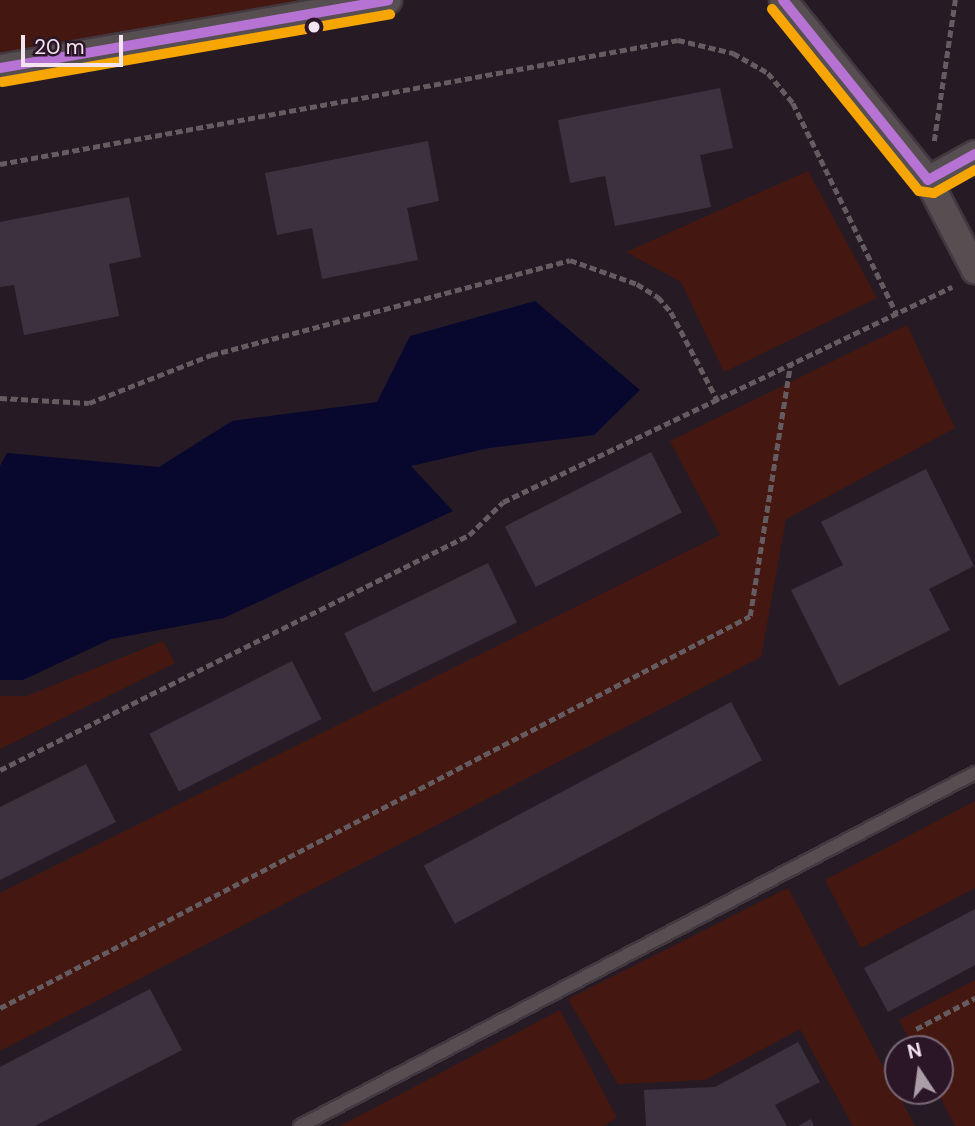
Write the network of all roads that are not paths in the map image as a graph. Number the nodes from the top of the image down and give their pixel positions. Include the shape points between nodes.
1 (388, 0) edge
2 (783, 0) edge
3 (0, 68) edge
4 (975, 153) edge
5 (928, 180) junction
6 (969, 276) edge
7 (975, 773) edge
8 (300, 1126) edge

1 - 3 street
2 - 5 street
4 - 5 street
5 - 6 street
7 - 8 lane

